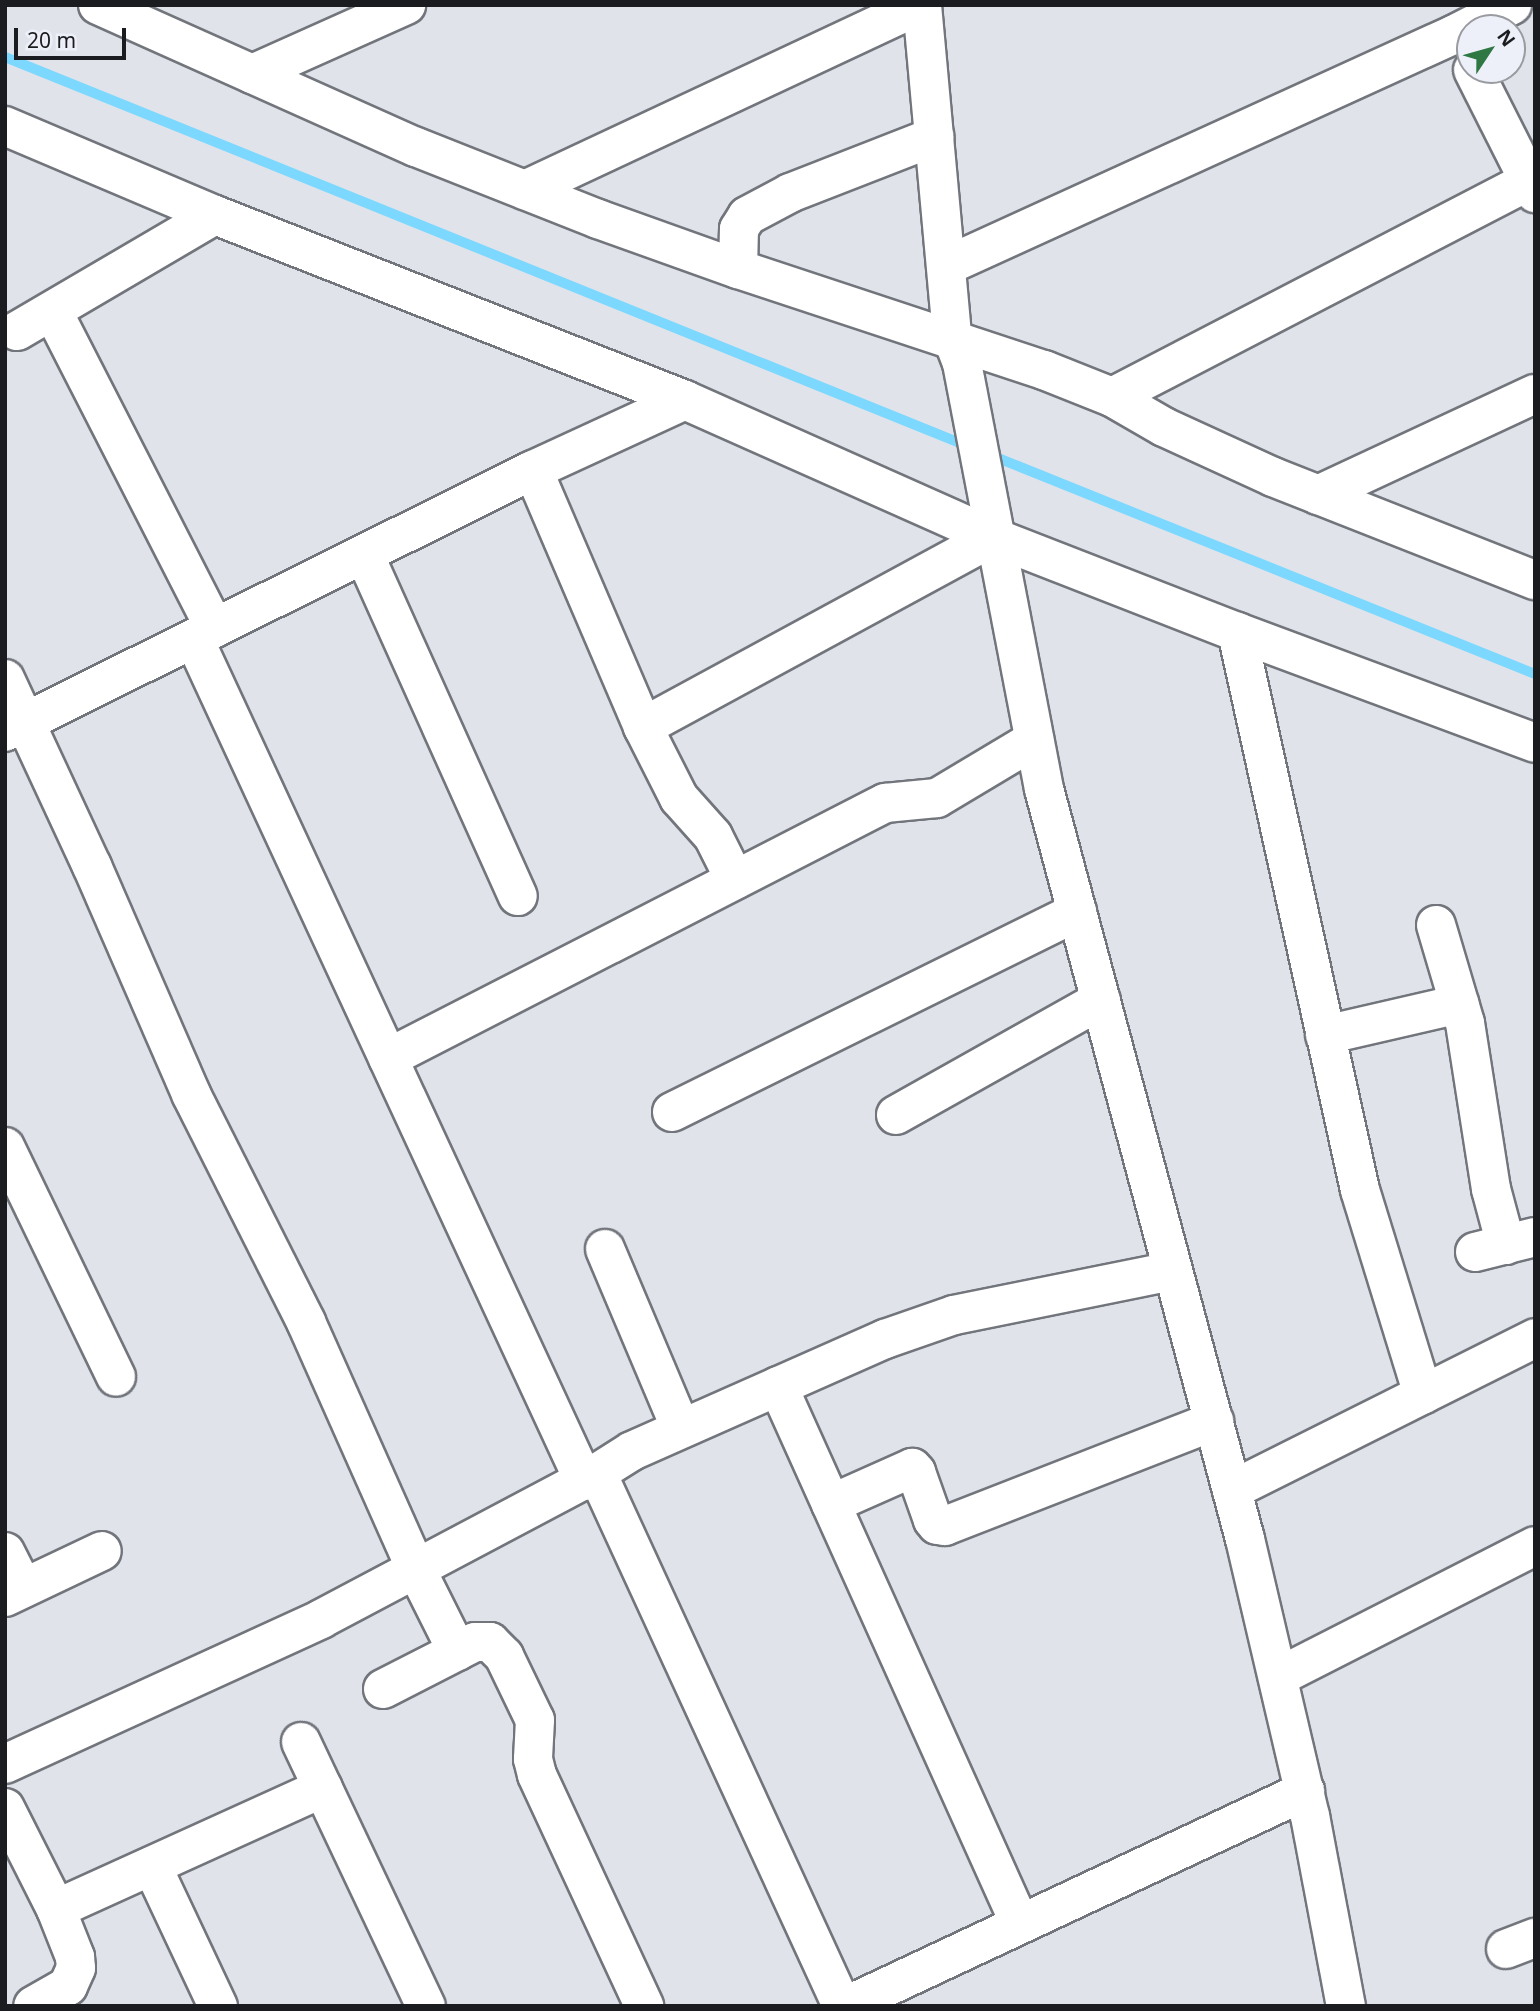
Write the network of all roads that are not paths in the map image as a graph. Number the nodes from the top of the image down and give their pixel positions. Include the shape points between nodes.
1 (98, 5) edge
2 (406, 5) edge
3 (921, 5) edge
4 (1512, 5) edge
5 (1495, 14) edge
6 (1456, 35) edge
7 (252, 74) junction
8 (1480, 84) edge
9 (5, 126) edge
10 (934, 137) junction
11 (1532, 187) edge
12 (525, 190) junction
13 (215, 215) junction
14 (946, 266) junction
15 (738, 269) junction
16 (53, 312) junction
17 (17, 331) dead end
18 (957, 350) junction
19 (1535, 394) edge
20 (1112, 397) junction
21 (685, 400) junction
22 (533, 470) junction
23 (1318, 495) junction
24 (993, 537) junction
25 (364, 554) junction
26 (1535, 580) edge
27 (1237, 632) junction
28 (205, 633) junction
29 (5, 679) edge
30 (16, 727) edge
31 (643, 727) junction
32 (1034, 740) junction
33 (1535, 743) edge
34 (735, 880) junction
35 (518, 896) dead end
36 (1077, 912) junction
37 (1436, 925) dead end
38 (1101, 1000) junction
39 (1459, 1004) junction
40 (1325, 1035) junction
41 (388, 1058) junction
42 (672, 1112) dead end
43 (896, 1115) dead end
44 (5, 1147) edge
45 (1505, 1245) edge
46 (605, 1249) dead end
47 (1173, 1271) junction
48 (1535, 1338) edge
49 (116, 1377) dead end
50 (778, 1386) junction
51 (1423, 1395) junction
52 (1214, 1421) junction
53 (681, 1429) junction
54 (591, 1477) junction
55 (1232, 1490) junction
56 (831, 1504) junction
57 (1535, 1546) edge
58 (102, 1551) dead end
59 (5, 1552) edge
60 (416, 1569) junction
61 (14, 1592) edge
62 (457, 1651) junction
63 (1278, 1677) junction
64 (383, 1689) dead end
65 (301, 1742) dead end
66 (5, 1764) edge
67 (323, 1788) junction
68 (1305, 1791) junction
69 (7, 1816) edge
70 (152, 1866) junction
71 (56, 1909) junction
72 (1020, 1924) junction
73 (33, 2006) edge
74 (218, 2006) edge
75 (426, 2006) edge
76 (644, 2006) edge
77 (844, 2006) edge
78 (1346, 2006) edge

1 - 7 street
2 - 7 street
3 - 10 street
3 - 12 street
4 - 5 street
6 - 14 street
7 - 12 street
8 - 11 street
9 - 13 street
10 - 14 street
10 - 15 street via 790,193 747,216 739,229
11 - 20 street
12 - 15 street
13 - 16 street
13 - 21 street
14 - 18 street
15 - 18 street
16 - 17 street
16 - 28 street
18 - 20 street
18 - 24 street
19 - 23 street
20 - 23 street via 1176,432
21 - 22 street
21 - 24 street
22 - 25 street
22 - 31 street
23 - 26 street
24 - 27 street
24 - 31 street
24 - 32 street
25 - 28 street
25 - 35 street
27 - 33 street
27 - 40 street
28 - 30 street
28 - 41 street
29 - 30 street
30 - 60 street via 306,1322
31 - 34 street via 679,798 713,836
32 - 34 street via 937,798 885,803
32 - 36 street
34 - 41 street
36 - 38 street
36 - 42 street
37 - 39 street
38 - 43 street
38 - 47 street
39 - 40 street
39 - 45 street
40 - 51 street via 1360,1191
41 - 54 street
44 - 49 street
46 - 53 street
47 - 50 street via 954,1315 885,1339
47 - 52 street
48 - 51 street
50 - 53 street
50 - 56 street
51 - 55 street
52 - 55 street
52 - 56 street via 945,1526 933,1520 912,1468
53 - 54 street via 632,1451
54 - 60 street
54 - 77 street
55 - 63 street
56 - 72 street
57 - 63 street
58 - 61 street
59 - 61 street
60 - 62 street
60 - 66 street via 321,1619
62 - 64 street
62 - 76 street via 475,1642 490,1642 504,1656 527,1699 535,1720 537,1775
63 - 68 street
65 - 67 street
67 - 70 street
67 - 75 street
68 - 72 street
68 - 78 street
69 - 71 street
70 - 71 street
70 - 74 street
71 - 73 street via 76,1968 68,1986
72 - 77 street

